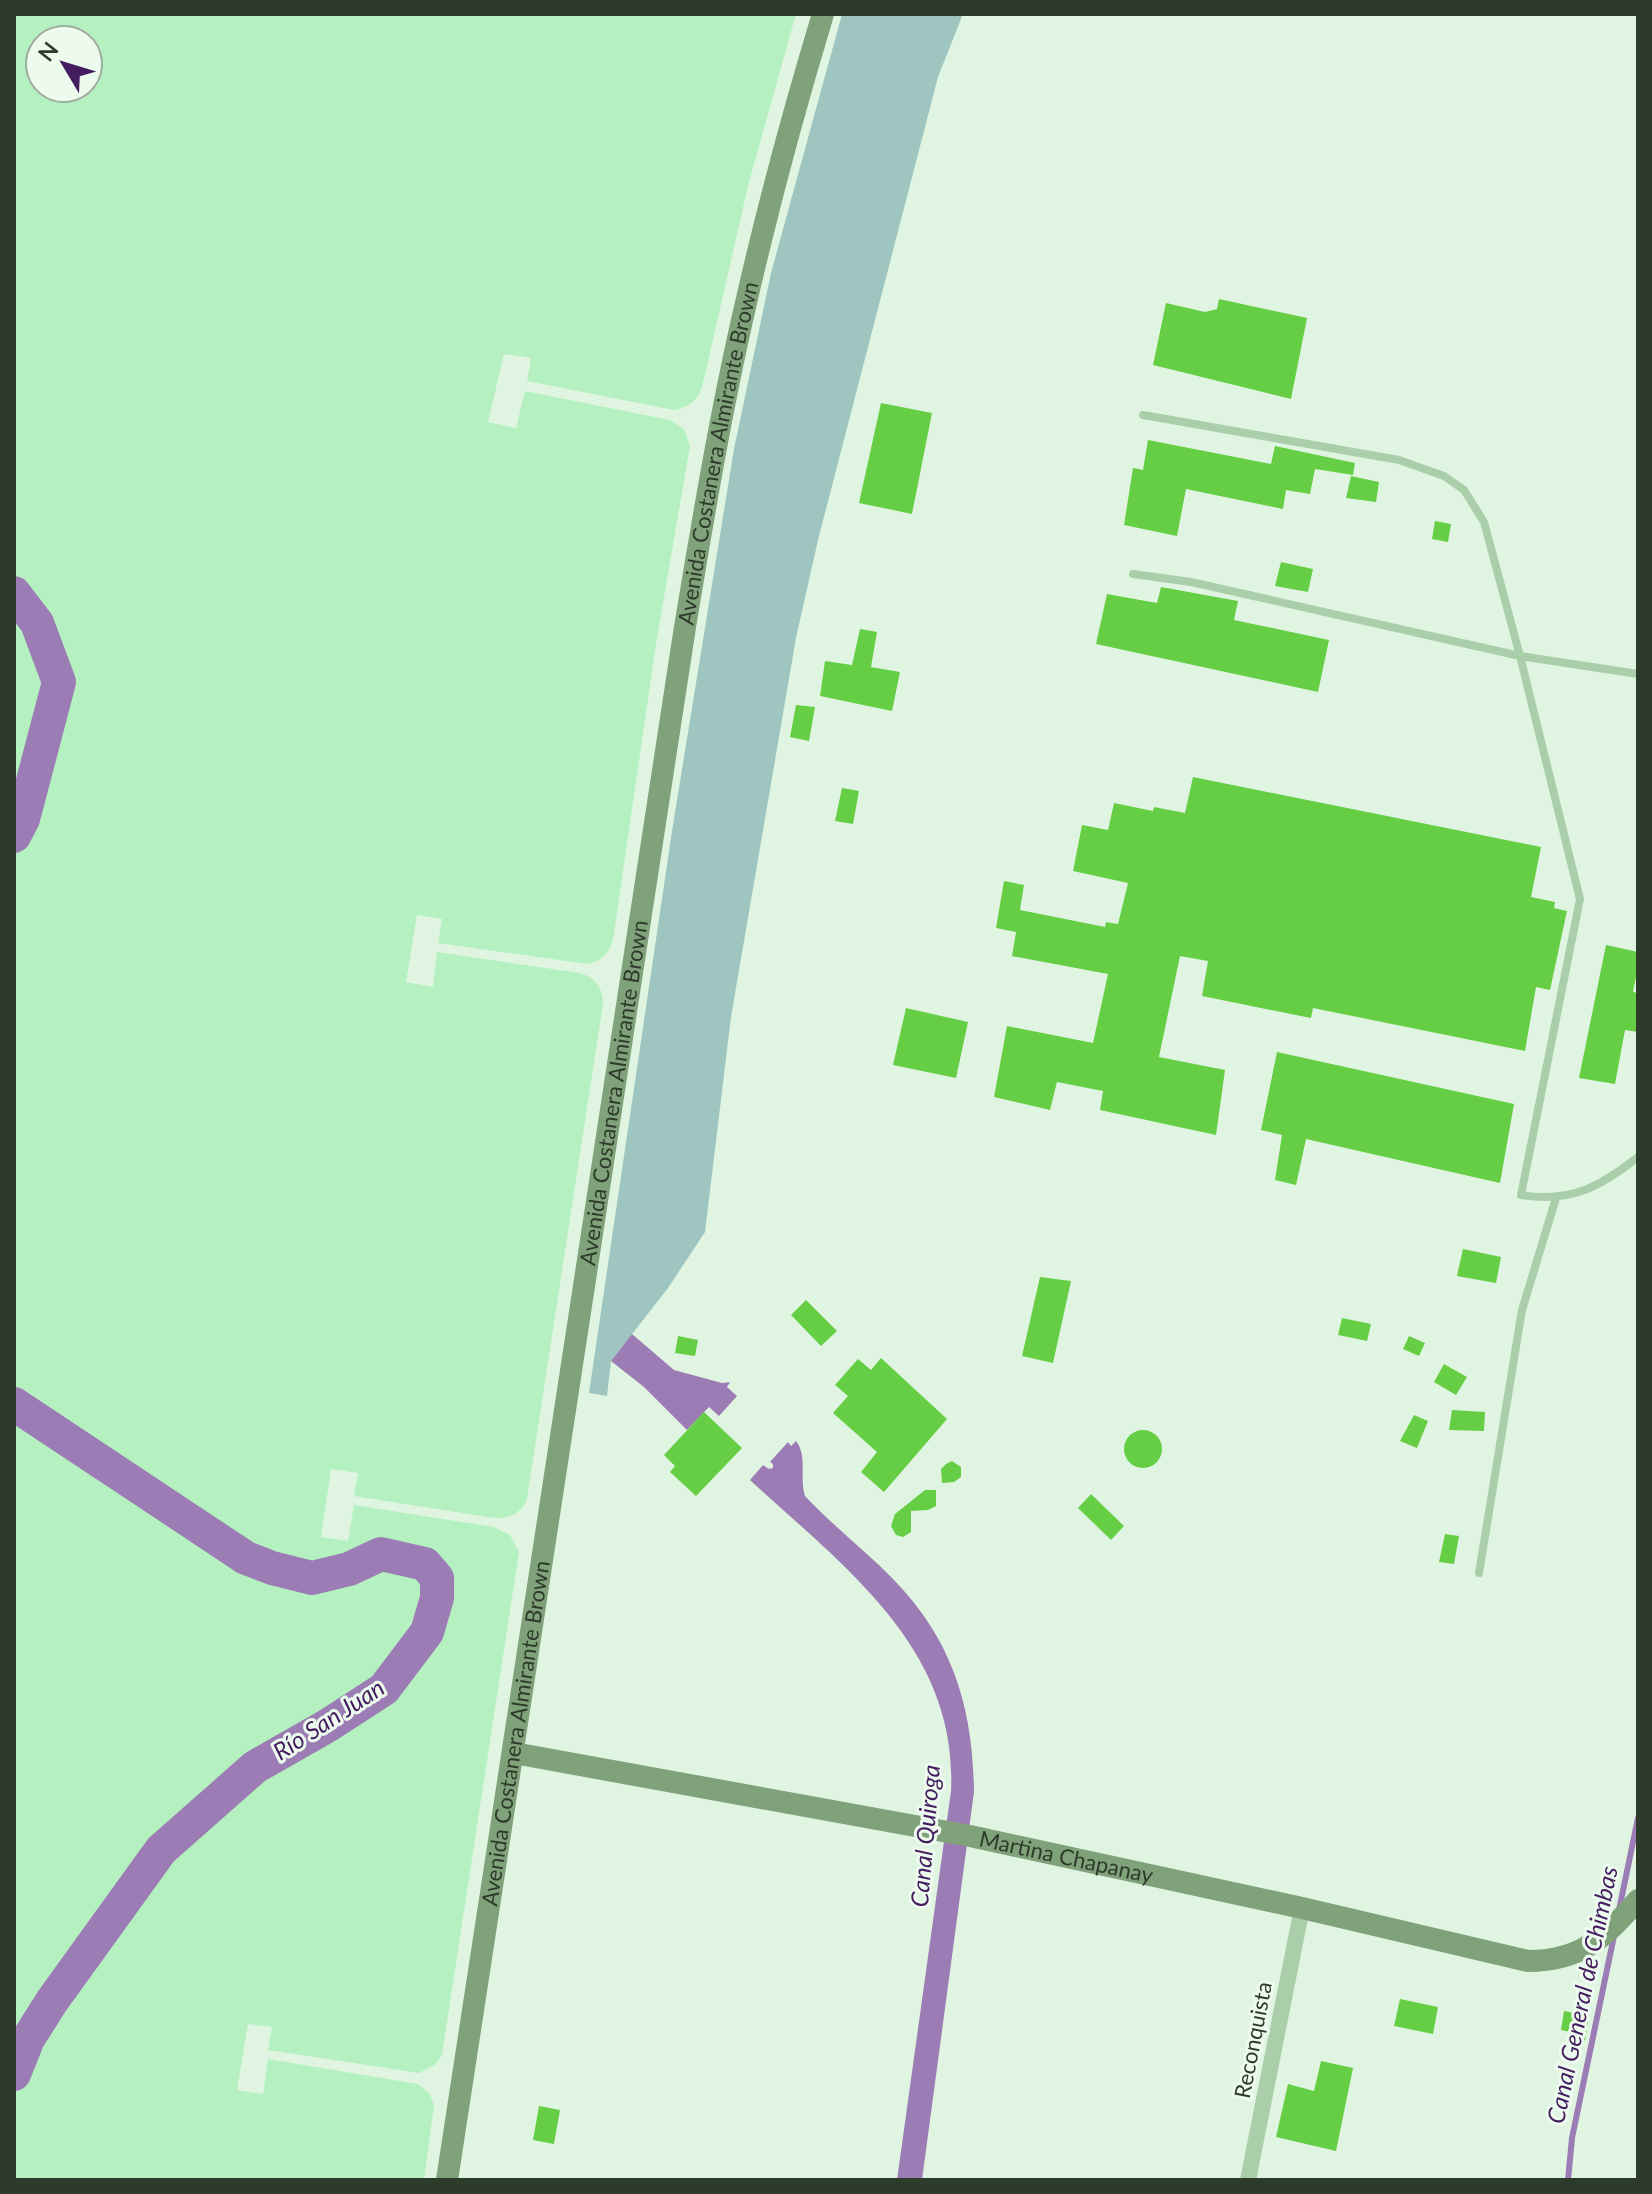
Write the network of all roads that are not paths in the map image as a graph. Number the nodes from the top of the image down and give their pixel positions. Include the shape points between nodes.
1 (823, 14) edge
2 (1143, 415) dead end
3 (1133, 574) dead end
4 (1520, 656) junction
5 (1638, 674) edge
6 (1638, 1157) edge
7 (1556, 1198) junction
8 (1479, 1573) dead end
9 (514, 1753) junction
10 (1638, 1900) edge
11 (1302, 1908) junction
12 (447, 2180) edge
13 (1248, 2180) edge

1 - 9 main road, Avenida Costanera Almirante Brown via 758,249 710,475
2 - 4 lane via 1399,460 1444,476 1464,490 1484,522
3 - 4 lane via 1191,582
4 - 5 lane
4 - 7 lane via 1580,899 1521,1195
6 - 7 lane via 1588,1190
7 - 8 lane via 1522,1310
9 - 11 main road, Martina Chapanay via 970,1836
9 - 12 main road, Avenida Costanera Almirante Brown
10 - 11 main road, Martina Chapanay via 1590,1947 1544,1961
11 - 13 street, Reconquista

